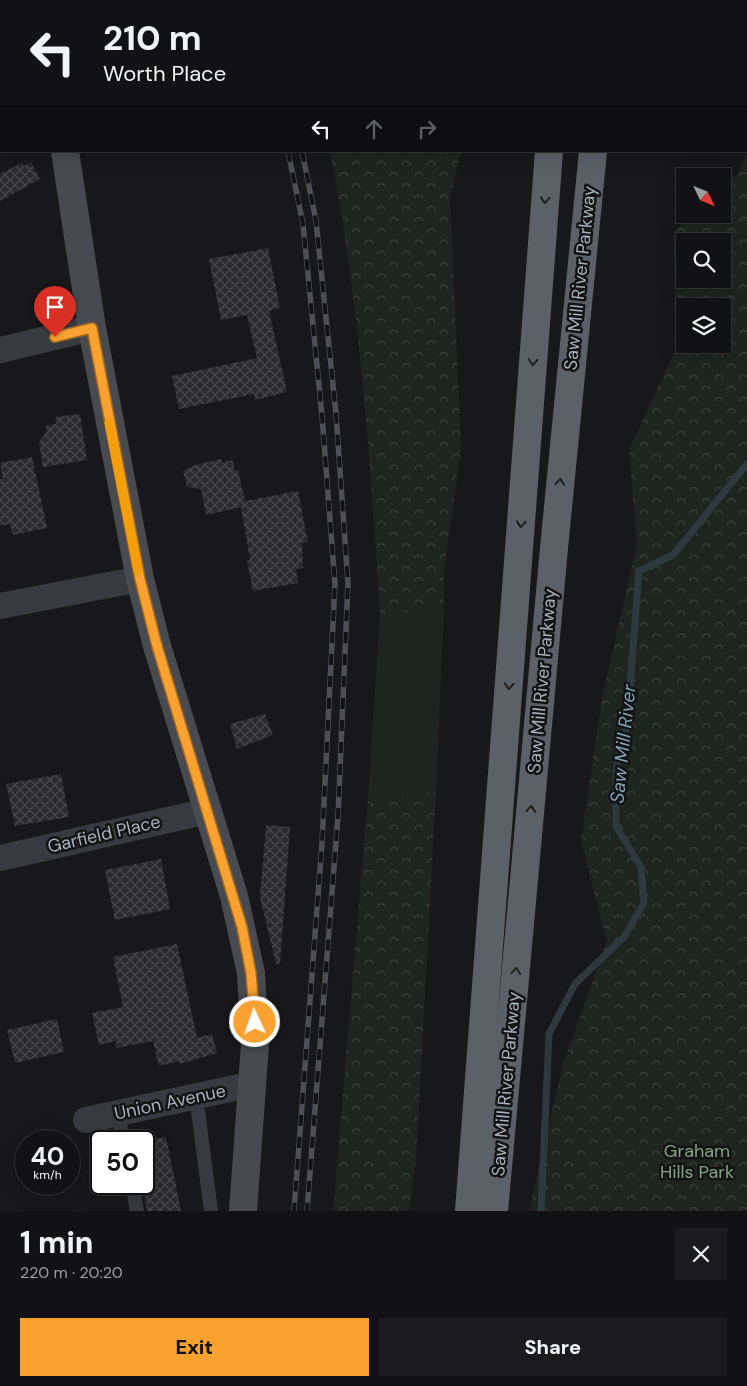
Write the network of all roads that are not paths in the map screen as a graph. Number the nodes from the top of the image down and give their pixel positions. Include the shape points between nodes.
1 (65, 152) edge
2 (548, 152) edge
3 (593, 152) edge
4 (92, 328) junction
5 (0, 350) edge
6 (140, 579) junction
7 (0, 606) edge
8 (208, 811) junction
9 (0, 858) edge
10 (253, 1084) junction
11 (196, 1096) junction
12 (118, 1113) junction
13 (86, 1120) dead end
14 (121, 1130) edge
15 (134, 1195) edge
16 (137, 1211) edge
17 (210, 1211) edge
18 (243, 1211) edge
19 (469, 1211) edge
20 (494, 1211) edge

1 - 4 main road
2 -> 19 highway, Saw Mill River Parkway
20 -> 3 highway, Saw Mill River Parkway
4 - 5 street
4 - 6 main road
6 - 7 street
6 - 8 main road via 157,646
8 - 9 street, Garfield Place
8 - 10 main road via 234,896 251,973 255,1022
10 - 11 street, Union Avenue
10 - 18 main road
11 - 12 street, Union Avenue
11 - 17 lane
12 - 13 street, Union Avenue
12 - 14 lane
15 - 16 lane

